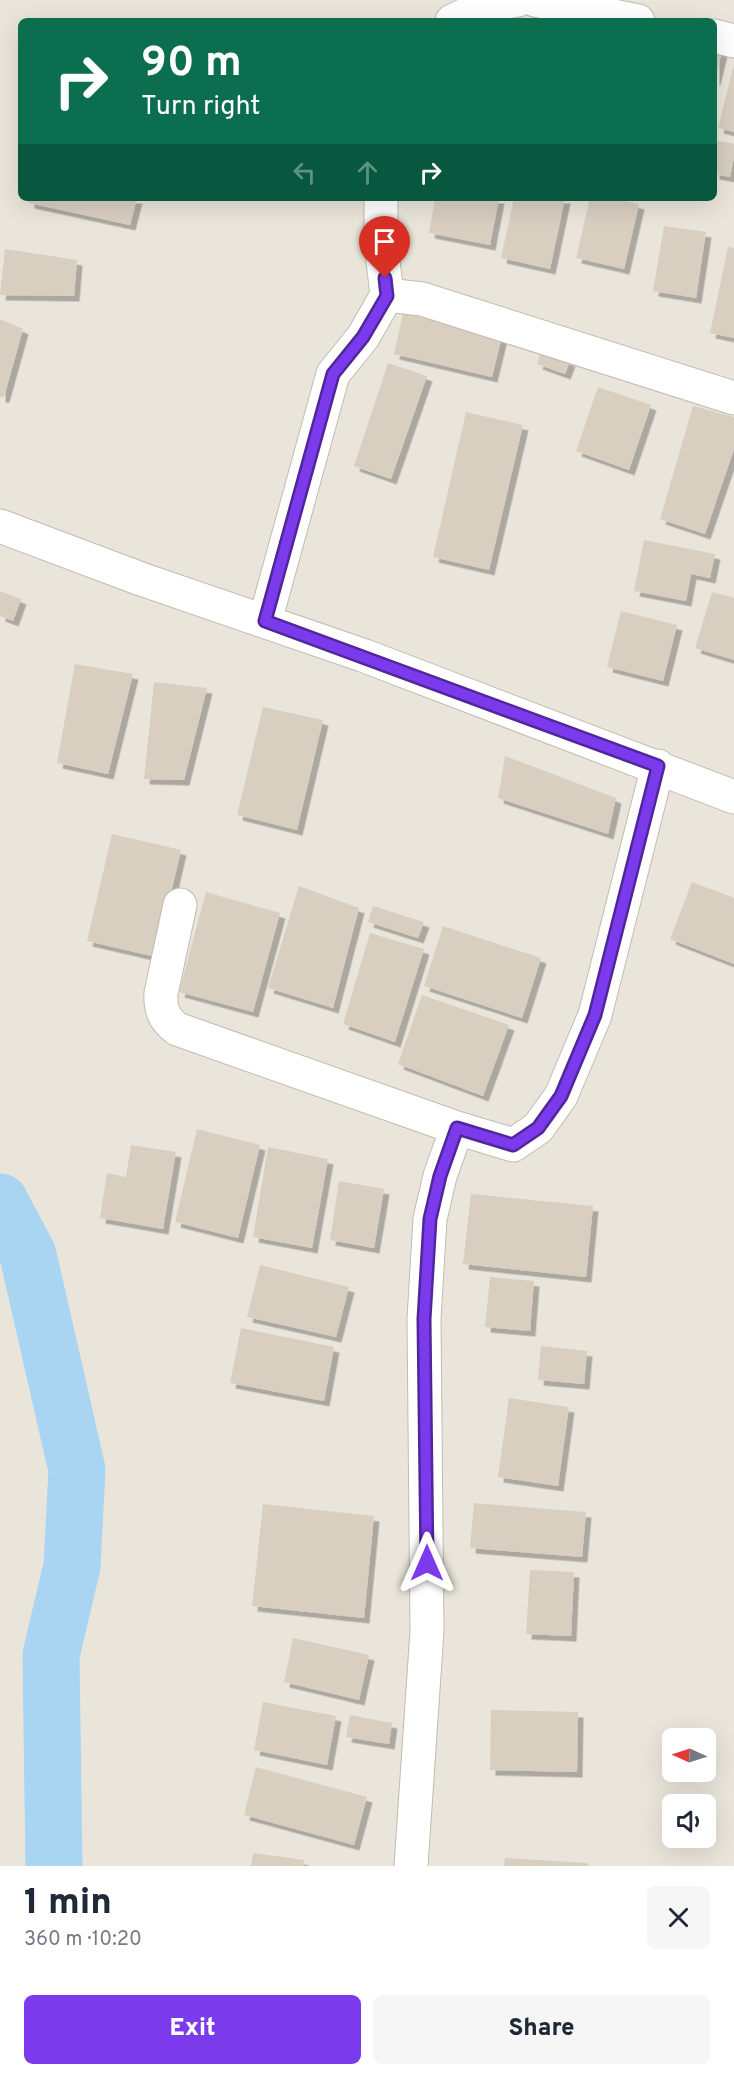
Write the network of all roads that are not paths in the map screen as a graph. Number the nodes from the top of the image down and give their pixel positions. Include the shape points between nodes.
1 (518, 0) edge
2 (535, 0) edge
3 (458, 18) edge
4 (623, 18) edge
5 (717, 37) edge
6 (734, 41) edge
7 (381, 201) edge
8 (387, 296) junction
9 (734, 398) edge
10 (0, 526) edge
11 (265, 621) junction
12 (658, 766) junction
13 (734, 797) edge
14 (180, 905) dead end
15 (457, 1128) junction
16 (411, 1866) edge

1 - 3 street via 484,6
2 - 4 street
5 - 6 street
7 - 8 street
8 - 9 street via 422,299
8 - 11 street via 363,337 333,374
10 - 11 street
11 - 12 street
12 - 13 street
12 - 15 street via 595,1015 561,1096 538,1128 513,1145
14 - 15 street via 161,993 160,1006 168,1022 177,1029
15 - 16 street via 430,1219 425,1297 427,1630

